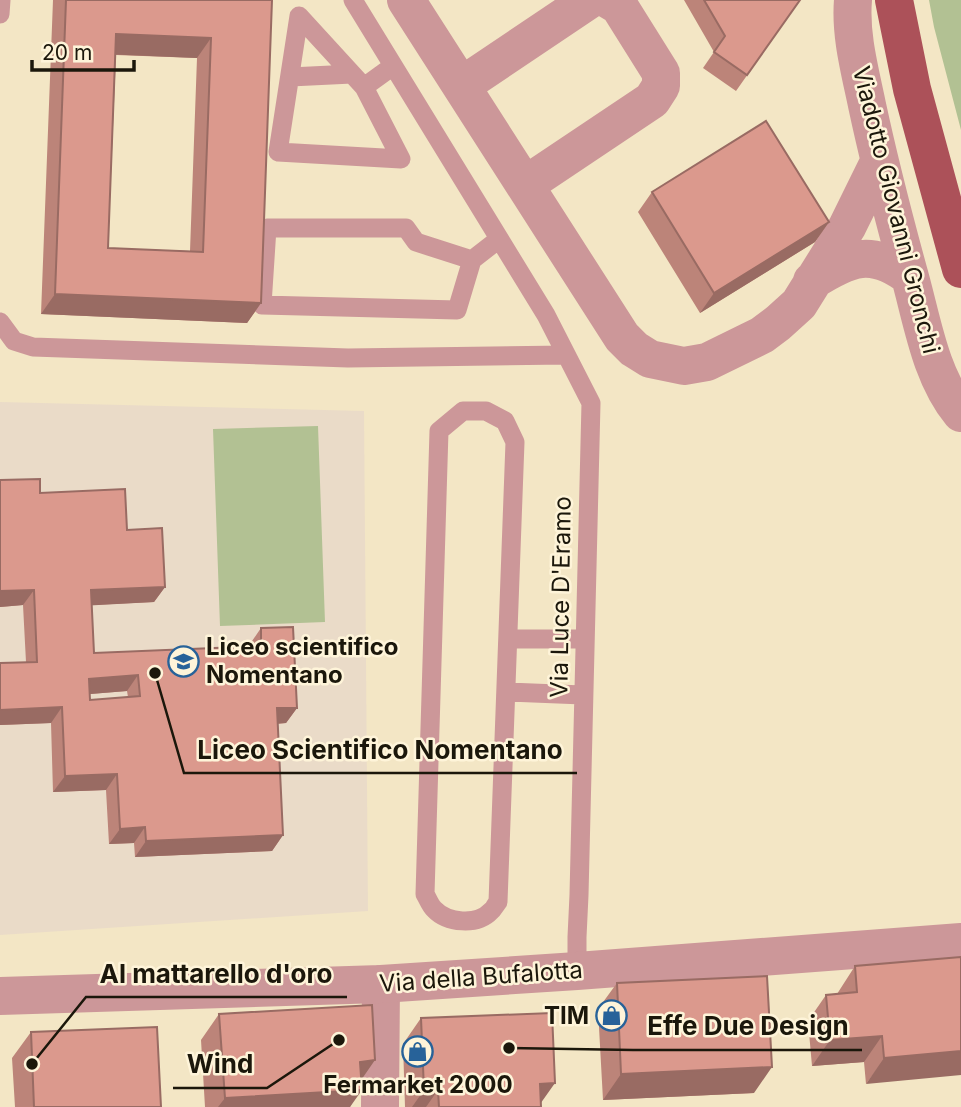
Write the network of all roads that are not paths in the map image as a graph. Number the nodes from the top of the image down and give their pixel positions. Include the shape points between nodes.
1 (1, 0) edge
2 (352, 0) edge
3 (406, 0) edge
4 (589, 0) edge
5 (609, 0) edge
6 (853, 0) edge
7 (894, 0) edge
8 (0, 13) edge
9 (393, 66) junction
10 (290, 77) junction
11 (358, 81) junction
12 (461, 86) junction
13 (912, 89) junction
14 (879, 162) junction
15 (525, 185) junction
16 (961, 201) edge
17 (499, 239) junction
18 (472, 260) junction
19 (961, 269) edge
20 (910, 277) junction
21 (812, 281) junction
22 (0, 322) edge
23 (566, 355) junction
24 (961, 414) edge
25 (508, 639) junction
26 (585, 639) junction
27 (506, 692) junction
28 (583, 695) junction
29 (961, 942) edge
30 (578, 971) junction
31 (382, 984) junction
32 (0, 996) edge
33 (380, 1107) edge

1 - 8 lane
2 - 9 lane, Via Luce D'Eramo
3 - 12 street
4 - 12 street
5 - 15 street via 619,6 662,73 661,86 652,100
6 - 14 street, Viadotto Giovanni Gronchi via 857,59
7 - 13 main road, Viadotto Giovanni Gronchi
9 - 11 lane
9 - 17 lane, Via Luce D'Eramo
10 - 11 lane
10 - 11 lane via 299,16
10 - 11 lane via 278,152 401,159
12 - 15 street
13 - 16 main road via 941,166
13 - 19 main road, Viadotto Giovanni Gronchi
14 - 20 street, Viadotto Giovanni Gronchi
14 - 21 street via 847,227
15 - 21 street via 622,337 650,359 684,366 707,362 778,323 799,304
17 - 18 lane
17 - 23 lane, Via Luce D'Eramo
18 - 18 lane via 457,310 262,305 267,228 406,228 416,242
20 - 21 street via 887,262 868,259 852,260
20 - 24 street, Viadotto Giovanni Gronchi via 934,365
22 - 23 lane via 14,341 33,347 348,358
23 - 26 lane, Via Luce D'Eramo via 590,403
25 - 26 lane
25 - 27 lane
25 - 27 lane via 515,442 505,421 486,411 463,411 439,431 425,885 432,908 462,922 480,919 498,902
26 - 28 lane, Via Luce D'Eramo
27 - 28 lane
28 - 30 lane, Via Luce D'Eramo
29 - 30 street, Via della Bufalotta
30 - 31 street, Via della Bufalotta
31 - 32 street, Via della Bufalotta
31 - 33 street

